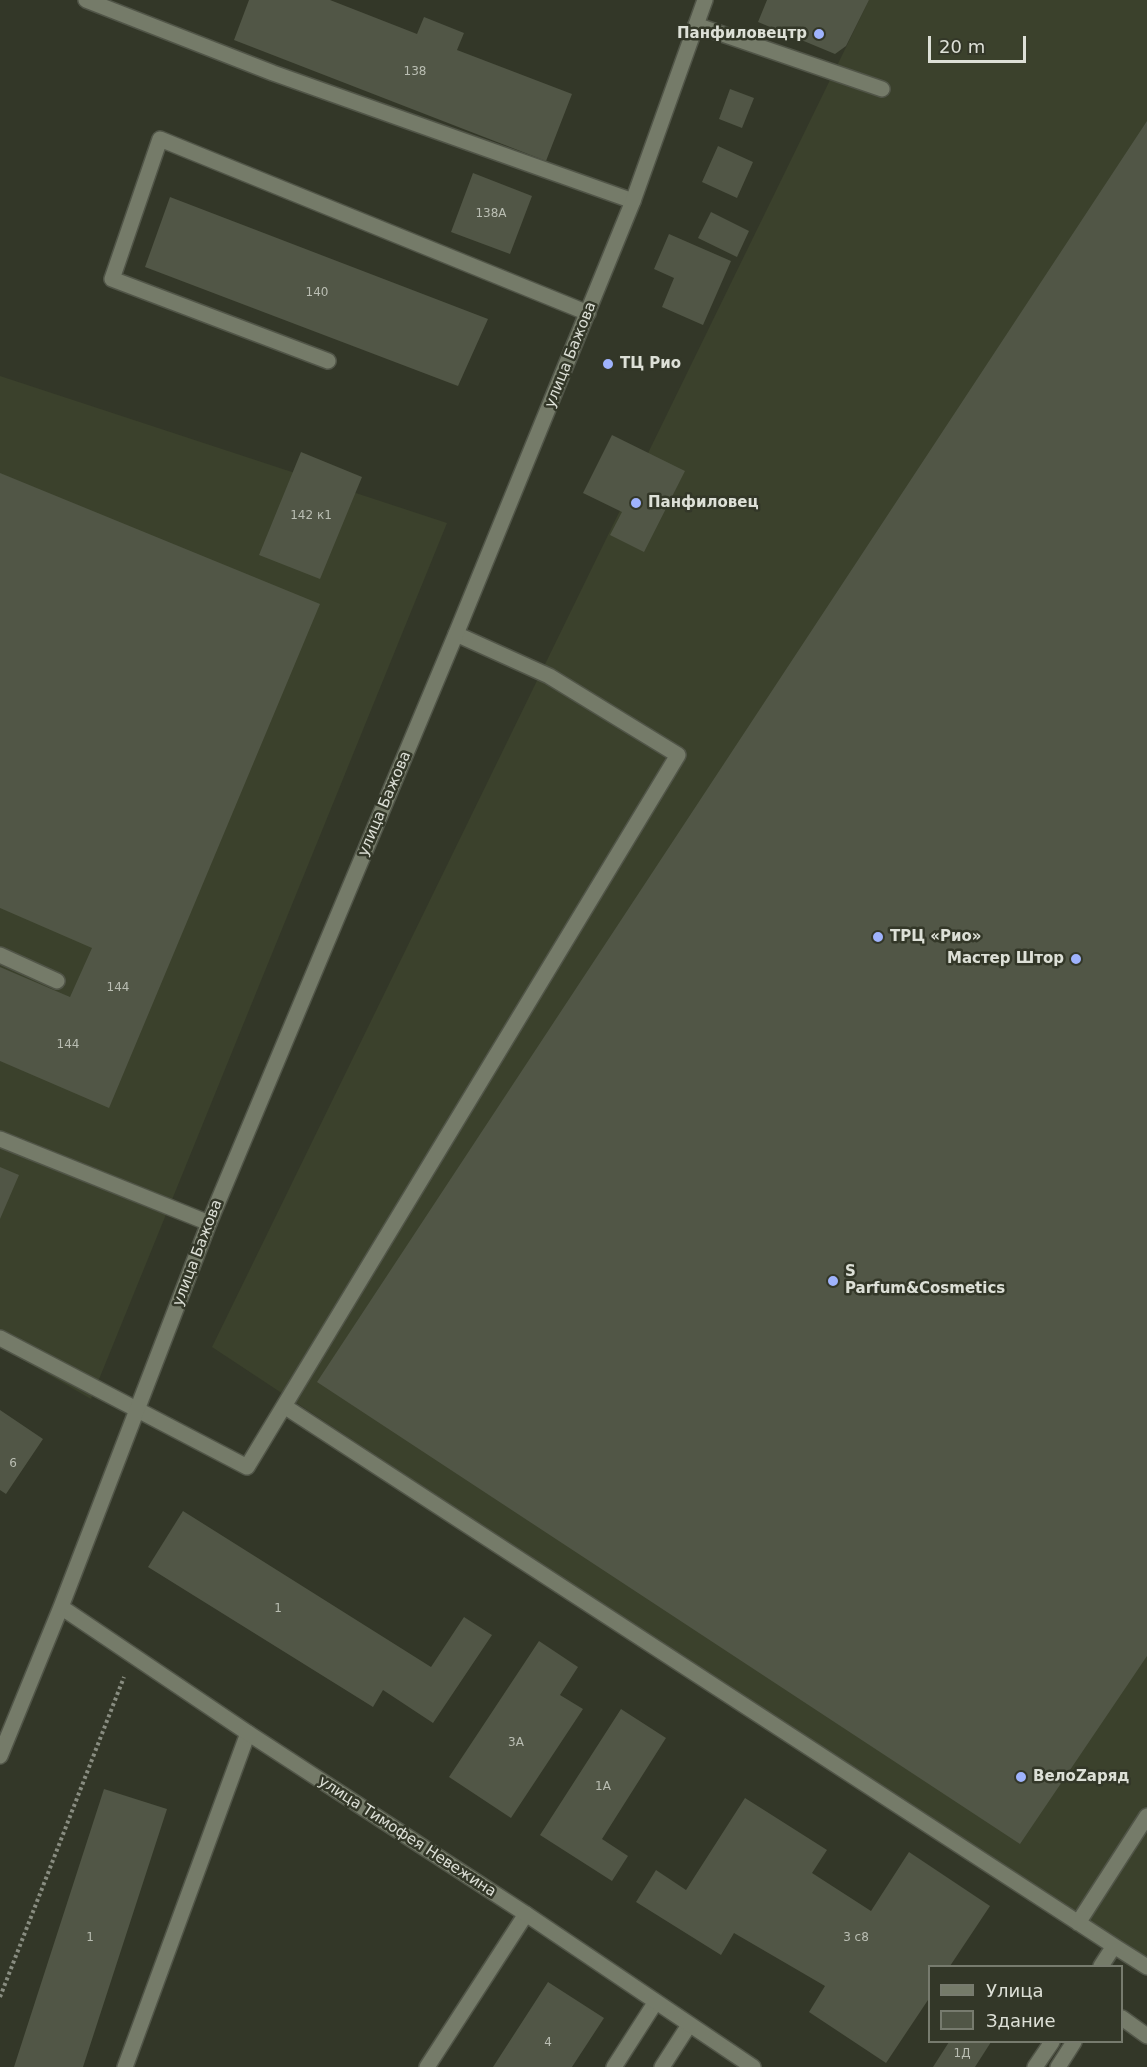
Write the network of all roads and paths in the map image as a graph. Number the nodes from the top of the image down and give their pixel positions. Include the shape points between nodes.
1 (86, 0) edge
2 (705, 0) edge
3 (696, 25) junction
4 (882, 88) dead end
5 (633, 201) junction
6 (588, 313) junction
7 (328, 361) dead end
8 (456, 634) junction
9 (0, 955) edge
10 (57, 981) dead end
11 (0, 1139) edge
12 (209, 1223) junction
13 (0, 1338) edge
14 (284, 1406) junction
15 (137, 1411) junction
16 (61, 1607) junction
17 (133, 1655) junction
18 (248, 1734) junction
19 (0, 1756) edge
20 (1147, 1816) edge
21 (1141, 1840) edge
22 (526, 1914) junction
23 (1078, 1923) junction
24 (1114, 1946) junction
25 (1102, 1965) edge
26 (1147, 1967) edge
27 (0, 1997) edge
28 (655, 2003) junction
29 (1123, 2019) edge
30 (689, 2025) junction
31 (1147, 2036) edge
32 (1051, 2043) edge
33 (1073, 2043) edge
34 (125, 2067) edge
35 (427, 2067) edge
36 (614, 2067) edge
37 (662, 2067) edge
38 (753, 2067) edge
39 (1035, 2067) edge
40 (1058, 2067) edge

1 - 5 main road via 273,74
2 - 3 main road, улица Бажова
3 - 4 main road
3 - 5 main road, улица Бажова
5 - 6 main road, улица Бажова
6 - 7 main road via 160,139 112,279
6 - 8 main road, улица Бажова
8 - 12 main road, улица Бажова
8 - 14 main road via 549,676 678,755
9 - 10 main road
11 - 12 main road
12 - 15 main road, улица Бажова
13 - 15 main road
14 - 15 main road via 247,1467
14 - 23 main road
15 - 16 main road, улица Бажова
16 - 17 main road, улица Тимофея Невежина
16 - 19 main road, улица Бажова
17 - 18 main road, улица Тимофея Невежина
17 - 27 path
18 - 22 main road, улица Тимофея Невежина
18 - 34 main road
20 - 21 main road
21 - 23 main road
22 - 28 main road, улица Тимофея Невежина
22 - 35 main road
23 - 24 main road
24 - 25 main road
24 - 26 main road
28 - 30 main road, улица Тимофея Невежина
28 - 36 main road
29 - 31 main road
30 - 37 main road
30 - 38 main road, улица Тимофея Невежина
32 - 39 main road
33 - 40 main road

